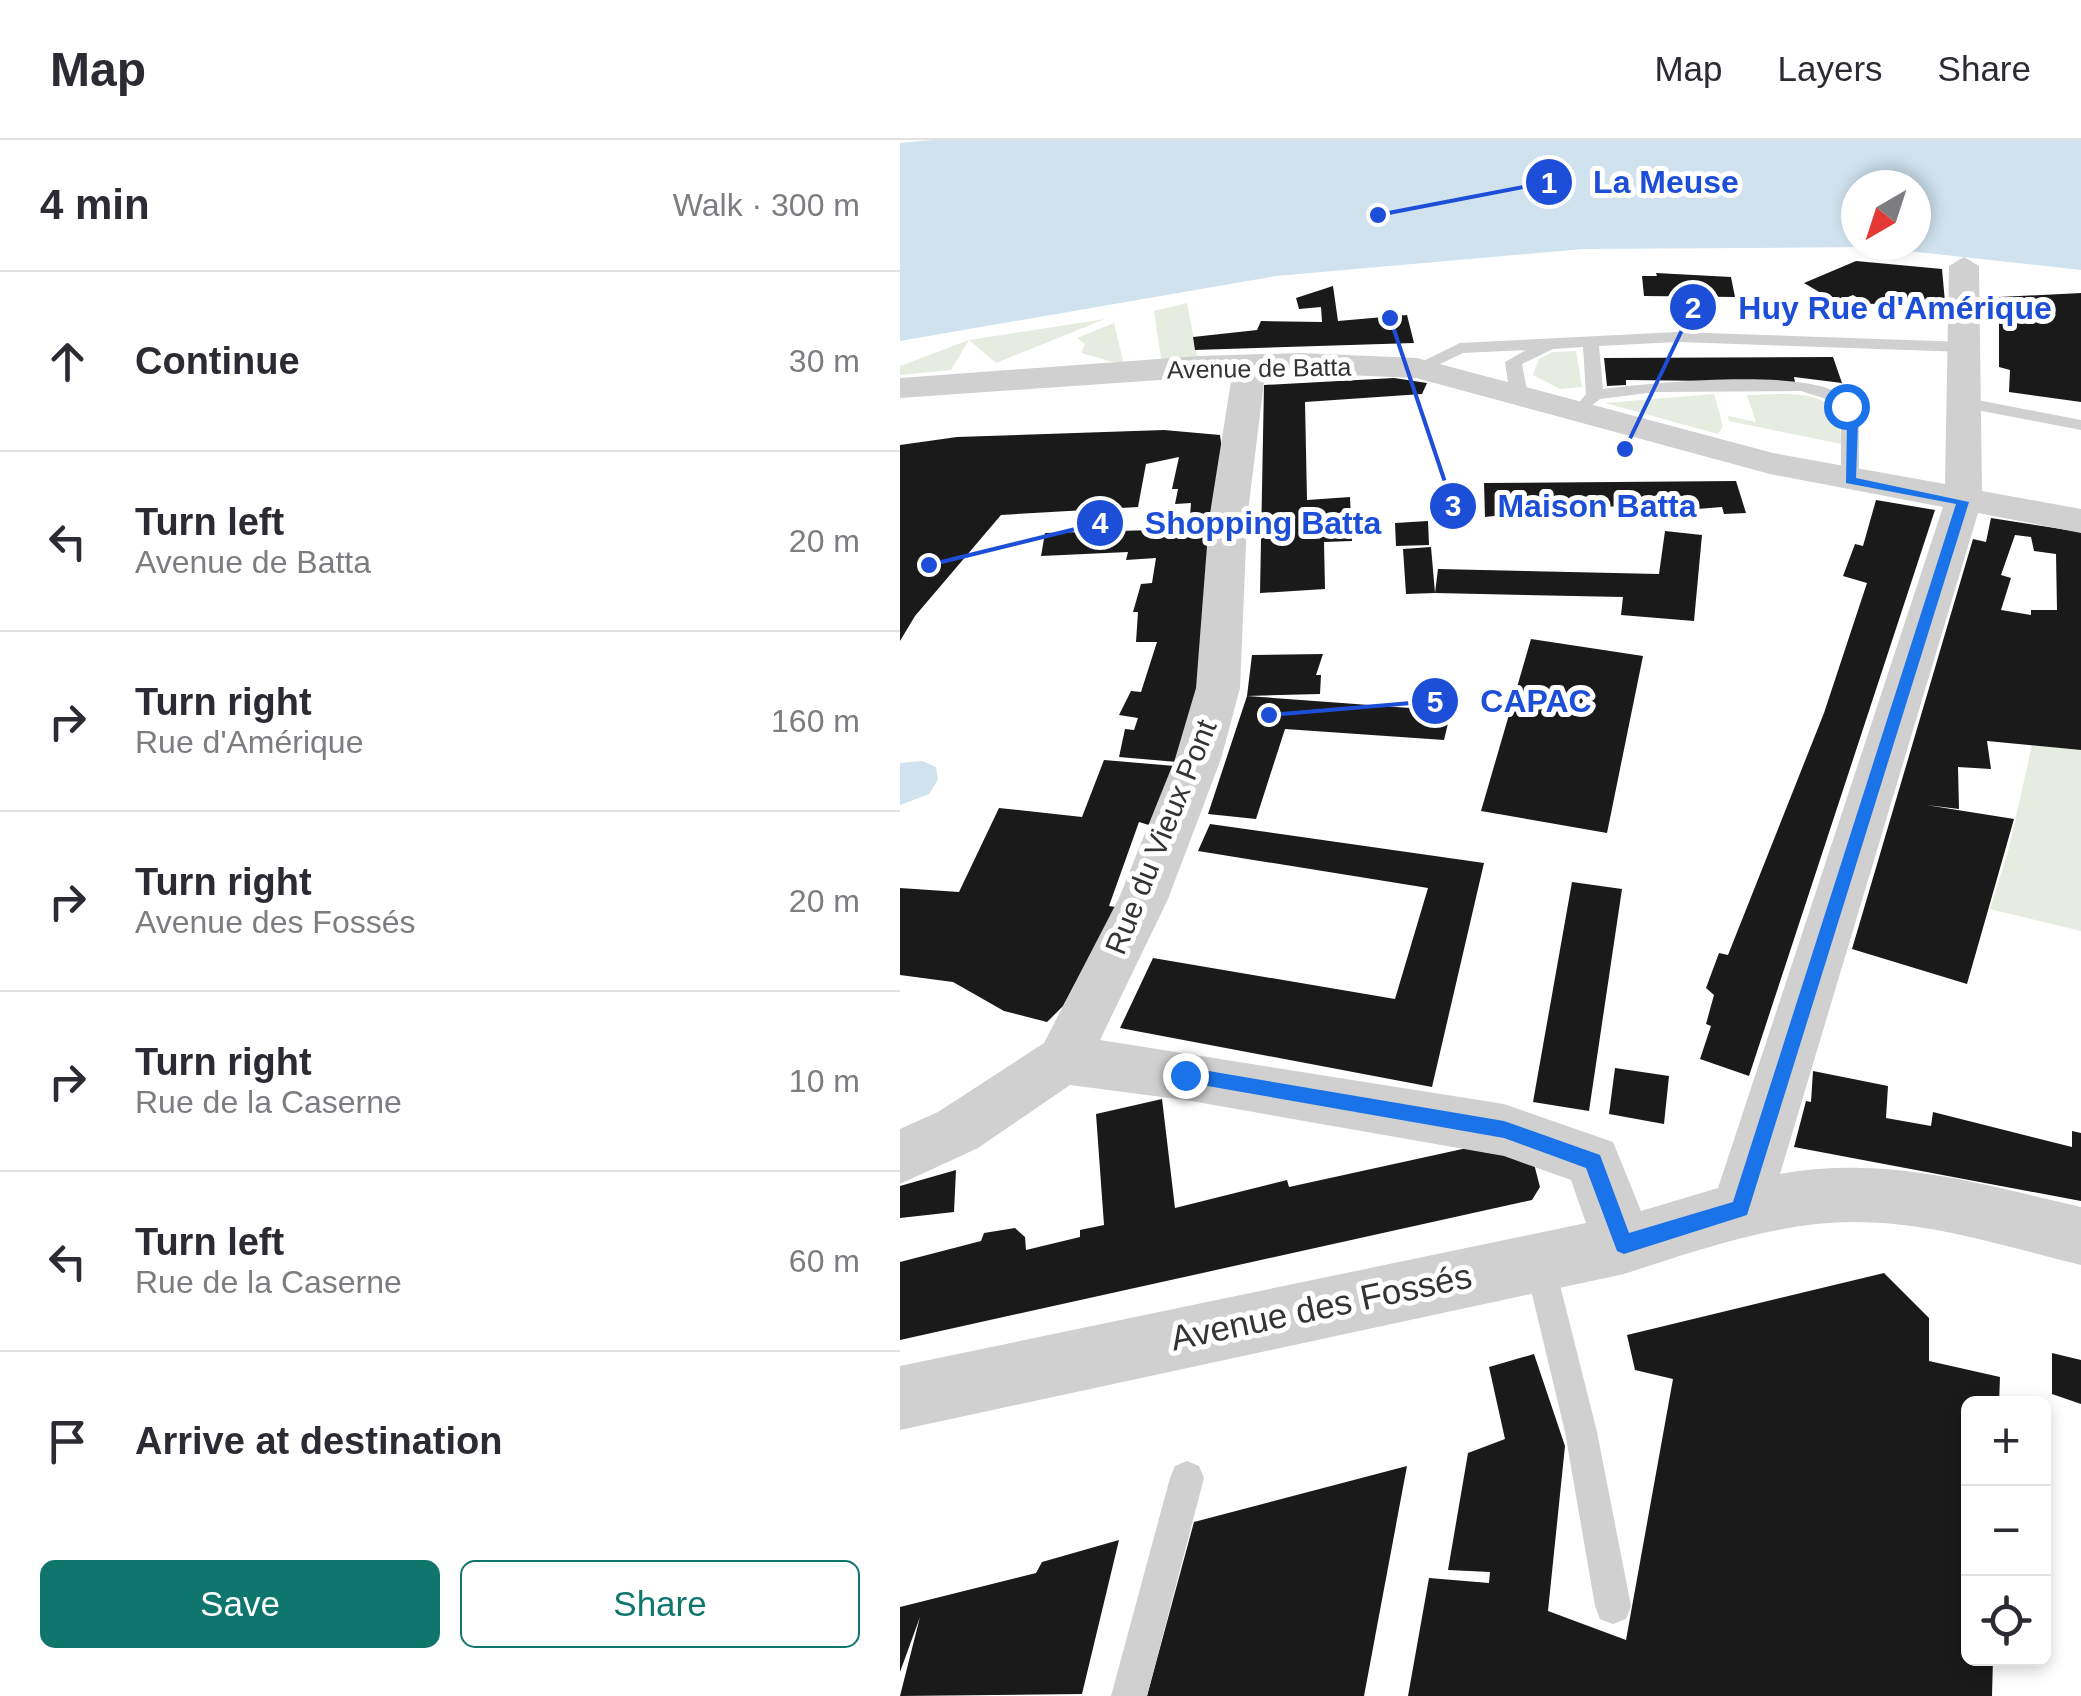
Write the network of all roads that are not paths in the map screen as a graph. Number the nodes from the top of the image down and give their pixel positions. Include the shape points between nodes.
1 (1964, 266) dead end
2 (1591, 343) junction
3 (1550, 344) junction
4 (1964, 347) junction
5 (1250, 364) junction
6 (1417, 368) junction
7 (900, 388) edge
8 (1520, 395) junction
9 (1967, 403) junction
10 (1587, 404) junction
11 (2081, 425) edge
12 (1850, 480) junction
13 (1963, 502) junction
14 (2081, 521) edge
15 (1064, 1060) junction
16 (900, 1157) edge
17 (1740, 1208) junction
18 (2081, 1236) edge
19 (1624, 1244) junction
20 (1539, 1261) junction
21 (900, 1398) edge
22 (1188, 1478) dead end
23 (1614, 1606) dead end
24 (1129, 1696) edge

1 - 4 street
2 - 3 lane
2 - 4 lane via 1738,337
2 - 10 lane
3 - 6 lane via 1460,348
3 - 8 lane via 1513,362
4 - 9 street
5 - 6 street, Avenue de Batta
5 - 7 street, Avenue de Batta
5 - 15 street, Rue du Vieux Pont via 1228,520 1218,688 1143,899
6 - 8 street, Avenue de Batta
8 - 10 street, Avenue de Batta
9 - 11 lane
9 - 13 street
10 - 12 street, Avenue de Batta
10 - 12 lane via 1656,387 1802,386 1824,392 1850,411
12 - 13 street, Avenue de Batta
13 - 14 street, Avenue de Batta
13 - 17 street
15 - 16 street via 958,1130
15 - 19 street via 1504,1130 1593,1162
17 - 18 street, Avenue des Fossés via 1855,1194 1938,1204
17 - 19 street, Avenue des Fossés
19 - 20 street, Avenue des Fossés
20 - 21 street, Avenue des Fossés
20 - 23 lane via 1582,1432
22 - 24 lane

